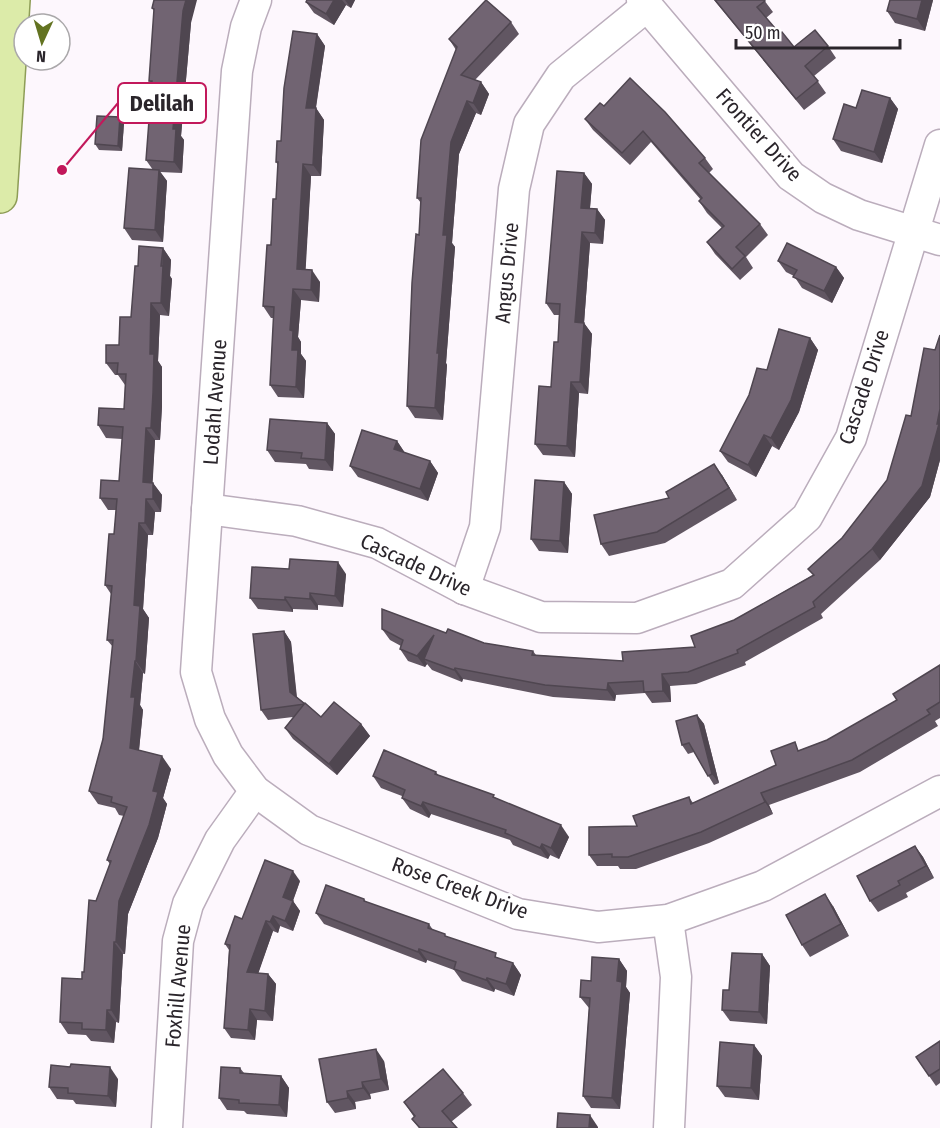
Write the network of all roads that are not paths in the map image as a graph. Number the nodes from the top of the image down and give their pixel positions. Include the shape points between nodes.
1 (13, 0) edge
2 (256, 0) edge
3 (644, 3) edge
4 (940, 145) edge
5 (0, 196) edge
6 (926, 236) edge
7 (207, 509) junction
8 (464, 589) junction
9 (255, 791) junction
10 (939, 794) edge
11 (668, 920) junction
12 (167, 1128) edge
13 (669, 1128) edge

1 - 5 main road
2 - 7 street, Lodahl Avenue via 237,71
3 - 6 street, Frontier Drive via 791,176 823,198 859,215
3 - 8 street, Angus Drive via 561,76 529,124 514,189 485,528
4 - 6 street, Cascade Drive
6 - 8 street, Cascade Drive via 851,438 807,517 732,584 637,618 542,617
7 - 8 street, Cascade Drive via 297,521 377,543
7 - 9 street, Lodahl Avenue via 196,672 210,718 228,755
9 - 11 street, Rose Creek Drive via 309,830 518,914 598,927
9 - 12 street, Foxhill Avenue via 220,840 188,904 178,941
10 - 11 street, Rose Creek Drive via 763,886
11 - 13 street via 676,977

